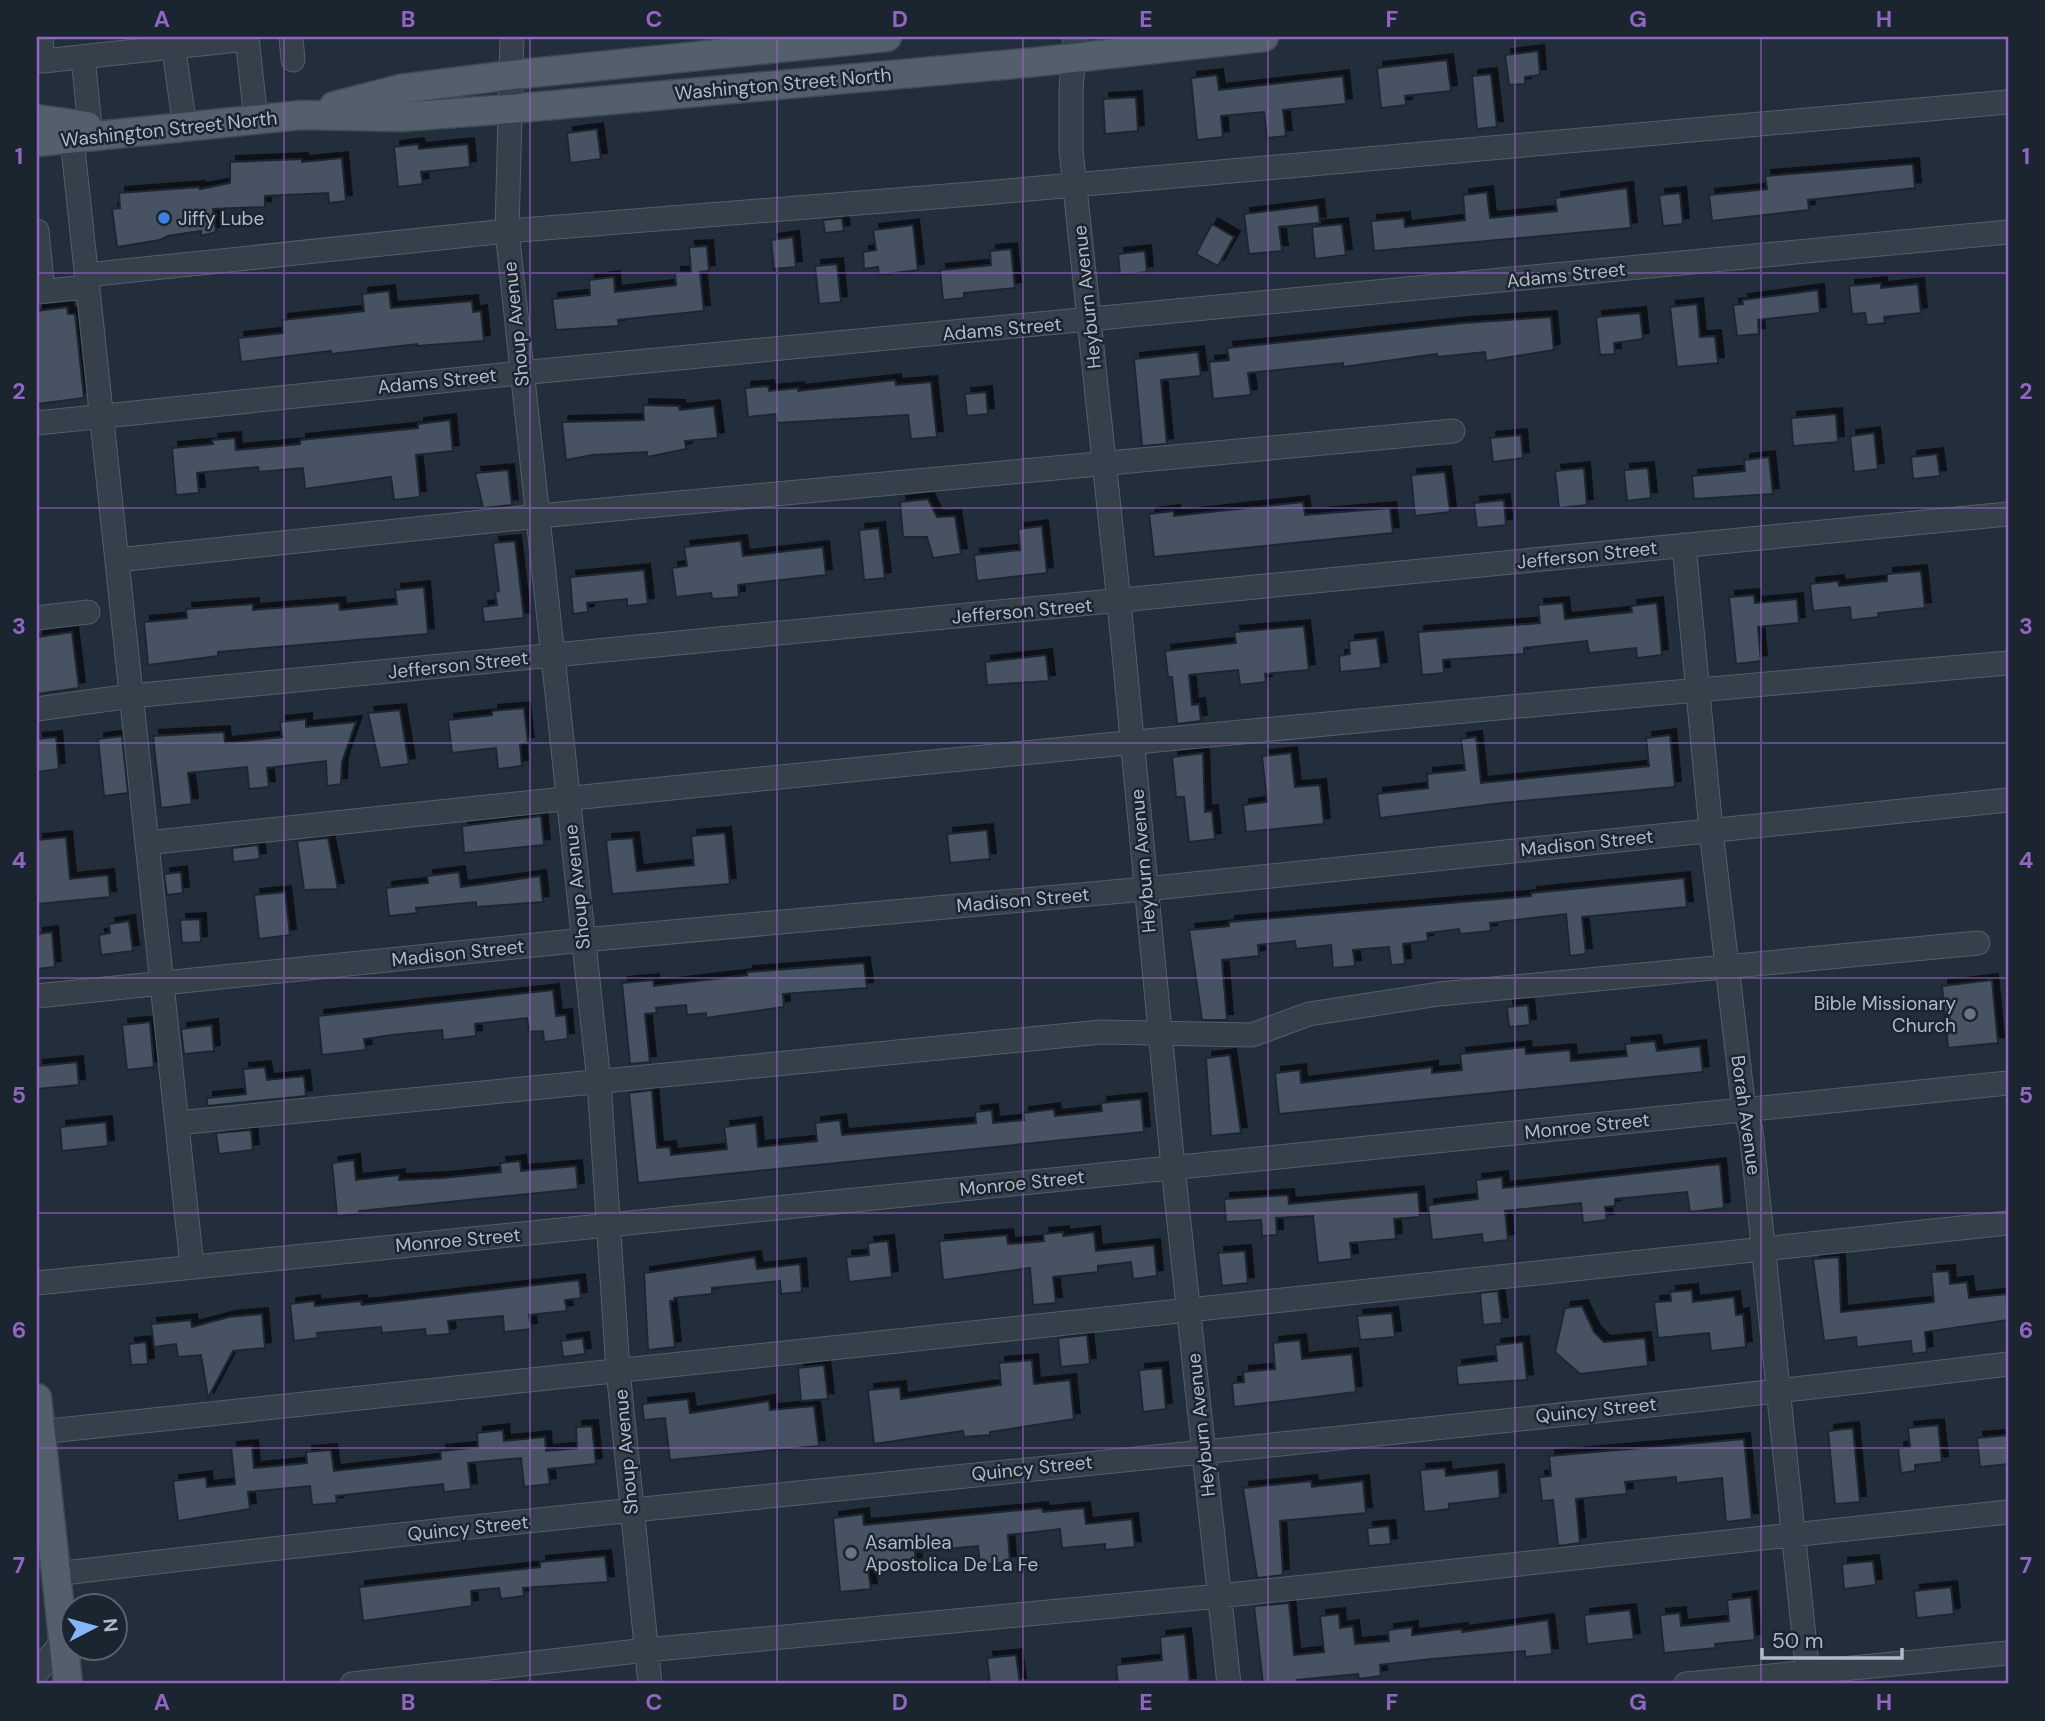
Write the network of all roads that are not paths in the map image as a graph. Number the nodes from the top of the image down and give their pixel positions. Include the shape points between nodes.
1 (291, 37) edge
2 (512, 37) edge
3 (887, 37) edge
4 (1264, 37) edge
5 (247, 38) edge
6 (173, 40) edge
7 (1074, 47) edge
8 (40, 50) edge
9 (83, 57) junction
10 (293, 60) dead end
11 (510, 92) junction
12 (2008, 102) edge
13 (37, 119) edge
14 (256, 120) junction
15 (185, 127) junction
16 (89, 134) junction
17 (37, 142) edge
18 (1075, 184) junction
19 (37, 231) edge
20 (507, 231) junction
21 (2008, 232) edge
22 (87, 281) junction
23 (40, 291) edge
24 (1089, 321) junction
25 (520, 373) junction
26 (102, 416) junction
27 (37, 422) edge
28 (1453, 432) dead end
29 (1105, 463) junction
30 (2008, 514) edge
31 (539, 516) junction
32 (1684, 545) junction
33 (117, 560) junction
34 (1119, 601) junction
35 (88, 612) dead end
36 (37, 618) edge
37 (553, 656) junction
38 (2008, 663) edge
39 (1699, 689) junction
40 (131, 696) junction
41 (37, 709) edge
42 (1132, 742) junction
43 (568, 797) junction
44 (2008, 800) edge
45 (1711, 830) junction
46 (147, 843) junction
47 (1145, 889) junction
48 (583, 940) junction
49 (1978, 943) dead end
50 (1726, 965) junction
51 (162, 984) junction
52 (37, 996) edge
53 (1159, 1034) junction
54 (599, 1082) junction
55 (2008, 1083) edge
56 (1744, 1110) junction
57 (177, 1123) junction
58 (1173, 1167) junction
59 (2008, 1223) edge
60 (609, 1226) junction
61 (1763, 1248) junction
62 (192, 1266) junction
63 (37, 1283) edge
64 (1189, 1309) junction
65 (2008, 1364) edge
66 (618, 1370) junction
67 (1778, 1392) junction
68 (37, 1398) edge
69 (39, 1435) edge
70 (1204, 1450) junction
71 (631, 1510) junction
72 (2008, 1512) edge
73 (1793, 1534) junction
74 (56, 1574) junction
75 (1219, 1596) junction
76 (60, 1612) edge
77 (60, 1645) edge
78 (646, 1650) junction
79 (2008, 1653) edge
80 (65, 1662) edge
81 (37, 1672) edge
82 (1808, 1678) edge
83 (68, 1684) edge
84 (352, 1684) edge
85 (650, 1684) edge
86 (1228, 1684) edge
87 (1686, 1684) edge

1 - 10 street
2 - 11 street, Shoup Avenue
3 - 11 main road, Washington Street North
4 - 7 main road, Washington Street North
5 - 6 street
5 - 14 street
6 - 9 street
6 - 15 street
7 - 11 main road, Washington Street North
7 - 18 street, Heyburn Avenue via 1070,91
8 - 9 street
9 - 16 street
11 - 14 main road, Washington Street North via 400,89 301,115
11 - 20 street, Shoup Avenue
12 - 18 street
13 - 16 main road
14 - 15 main road, Washington Street North
15 - 16 main road, Washington Street North
16 - 17 main road, Washington Street North
16 - 22 street
18 - 20 street
18 - 24 street, Heyburn Avenue
19 - 23 street
20 - 22 street
20 - 25 street, Shoup Avenue
21 - 24 street, Adams Street
22 - 23 street
22 - 26 street
24 - 25 street, Adams Street
24 - 29 street, Heyburn Avenue
25 - 26 street, Adams Street
25 - 31 street, Shoup Avenue
26 - 27 street, Adams Street
26 - 33 street
28 - 29 street
29 - 31 street
29 - 34 street, Heyburn Avenue
30 - 32 street, Jefferson Street
31 - 33 street
31 - 37 street, Shoup Avenue
32 - 34 street, Jefferson Street
32 - 39 street, Borah Avenue
33 - 40 street
34 - 37 street, Jefferson Street
34 - 42 street, Heyburn Avenue
35 - 36 street
37 - 40 street, Jefferson Street
37 - 43 street, Shoup Avenue
38 - 39 street
39 - 42 street
39 - 45 street, Borah Avenue
40 - 41 street, Jefferson Street
40 - 46 street
42 - 43 street
42 - 47 street, Heyburn Avenue
43 - 46 street
43 - 48 street, Shoup Avenue
44 - 45 street, Madison Street
45 - 47 street, Madison Street
45 - 50 street, Borah Avenue
46 - 51 street
47 - 48 street, Madison Street
47 - 53 street, Heyburn Avenue
48 - 51 street, Madison Street
48 - 54 street, Shoup Avenue
49 - 50 street
50 - 53 street via 1439,994 1309,1014 1252,1035
50 - 56 street, Borah Avenue
51 - 52 street, Madison Street
51 - 57 street
53 - 54 street via 1101,1032
53 - 58 street, Heyburn Avenue
54 - 57 street
54 - 60 street, Shoup Avenue
55 - 56 street, Monroe Street
56 - 58 street, Monroe Street
56 - 61 street, Borah Avenue via 1751,1130
57 - 62 street
58 - 60 street, Monroe Street
58 - 64 street, Heyburn Avenue
59 - 61 street
60 - 62 street, Monroe Street
60 - 66 street, Shoup Avenue
61 - 64 street
61 - 67 street, Borah Avenue
62 - 63 street, Monroe Street
64 - 66 street
64 - 70 street, Heyburn Avenue
65 - 67 street, Quincy Street
66 - 69 street
66 - 71 street, Shoup Avenue
67 - 70 street, Quincy Street
67 - 73 street, Borah Avenue
68 - 69 main road
69 - 74 main road
70 - 71 street, Quincy Street
70 - 75 street, Heyburn Avenue
71 - 74 street, Quincy Street
71 - 78 street, Shoup Avenue
72 - 73 street
73 - 75 street
73 - 82 street, Borah Avenue
74 - 76 main road
75 - 78 street
75 - 86 street, Heyburn Avenue
77 - 81 street
78 - 84 street
78 - 85 street, Shoup Avenue
79 - 82 street
80 - 83 main road
82 - 87 street

